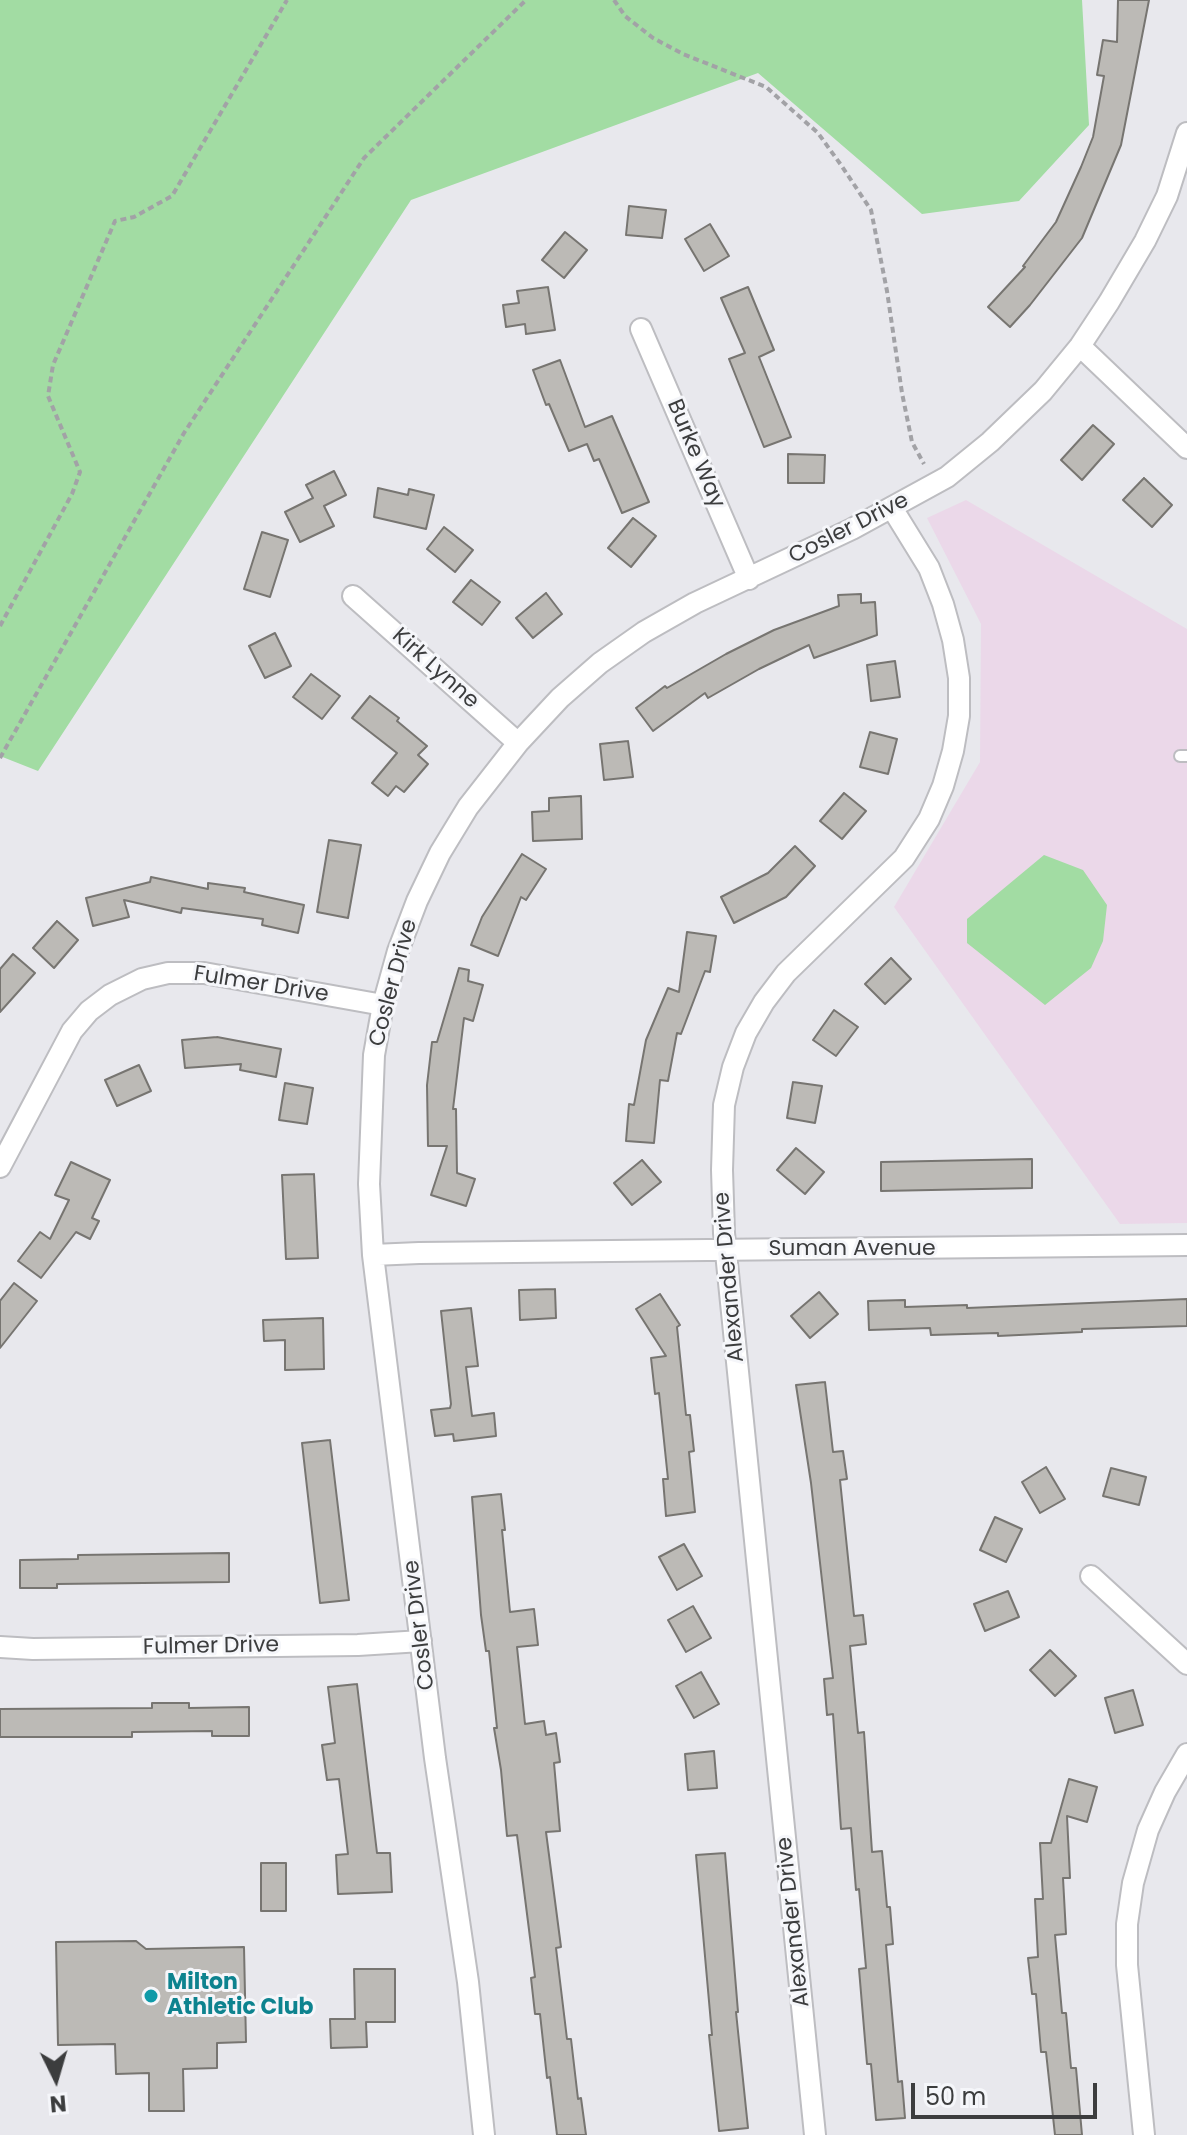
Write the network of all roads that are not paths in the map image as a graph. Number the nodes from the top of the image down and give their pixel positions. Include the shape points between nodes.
1 (1187, 133) edge
2 (1183, 160) edge
3 (641, 329) dead end
4 (1080, 346) junction
5 (1187, 448) edge
6 (892, 508) junction
7 (749, 579) junction
8 (353, 596) dead end
9 (518, 743) junction
10 (383, 1005) junction
11 (0, 1167) edge
12 (1187, 1245) edge
13 (726, 1249) junction
14 (373, 1255) junction
15 (1091, 1576) dead end
16 (421, 1641) junction
17 (0, 1647) edge
18 (1187, 1664) edge
19 (1187, 1754) edge
20 (484, 2135) edge
21 (815, 2135) edge
22 (1144, 2135) edge

1 - 2 street, Cosler Drive
2 - 4 street, Cosler Drive via 1145,241
3 - 7 street, Burke Way
4 - 5 street
4 - 6 street, Cosler Drive via 990,442
6 - 7 street, Cosler Drive
6 - 13 street, Alexander Drive via 929,568 953,640 959,716 953,751 929,819 904,858 786,973 746,1033 724,1105
7 - 9 street, Cosler Drive via 695,603 622,648 560,698
8 - 9 street, Kirk Lynne
9 - 10 street, Cosler Drive via 440,853 412,913
10 - 11 street, Fulmer Drive via 204,973 142,979 110,995 72,1031
10 - 14 street, Cosler Drive via 370,1104
12 - 13 street, Suman Avenue
13 - 14 street, Suman Avenue
13 - 21 street, Alexander Drive
14 - 16 street, Cosler Drive
15 - 18 street
16 - 17 street, Fulmer Drive
16 - 20 street, Cosler Drive
19 - 22 street via 1148,1830 1127,1924

